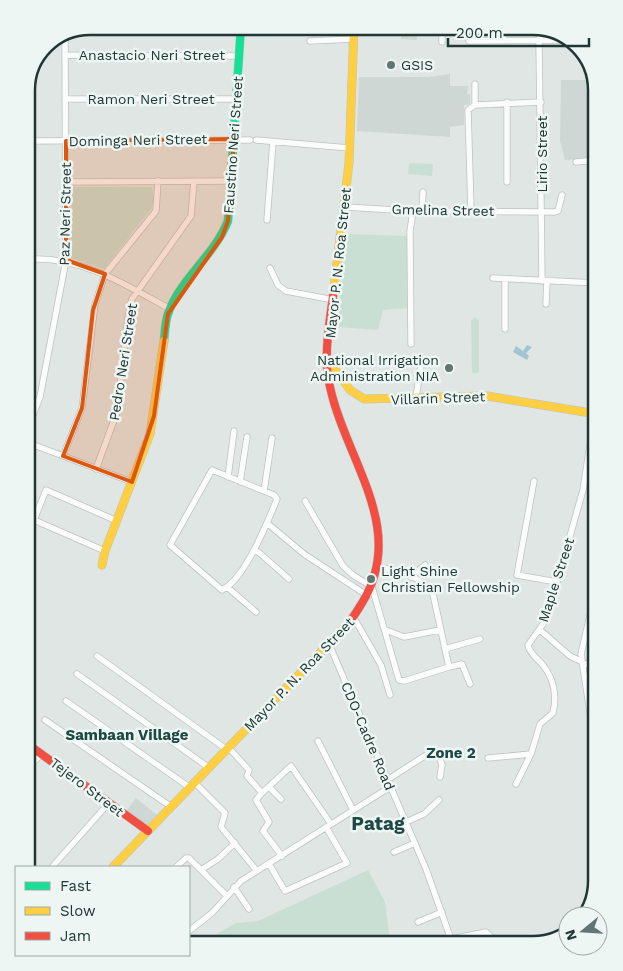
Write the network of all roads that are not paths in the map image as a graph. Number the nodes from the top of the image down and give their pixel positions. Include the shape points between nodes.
1 (241, 35) edge
2 (354, 35) edge
3 (442, 35) edge
4 (470, 35) edge
5 (504, 35) edge
6 (540, 36) edge
7 (354, 39) junction
8 (539, 40) junction
9 (555, 40) edge
10 (65, 41) edge
11 (310, 41) dead end
12 (503, 41) junction
13 (442, 42) dead end
14 (65, 55) junction
15 (240, 56) junction
16 (475, 84) dead end
17 (65, 98) junction
18 (237, 99) junction
19 (506, 102) junction
20 (541, 102) junction
21 (475, 105) junction
22 (234, 139) junction
23 (35, 141) edge
24 (66, 141) junction
25 (273, 142) junction
26 (349, 148) junction
27 (588, 161) edge
28 (576, 162) dead end
29 (158, 181) junction
30 (194, 181) junction
31 (231, 181) junction
32 (66, 182) junction
33 (507, 182) dead end
34 (423, 192) dead end
35 (562, 195) dead end
36 (345, 207) junction
37 (413, 211) junction
38 (422, 211) junction
39 (472, 211) junction
40 (542, 212) junction
41 (267, 220) dead end
42 (37, 258) dead end
43 (66, 260) junction
44 (270, 268) dead end
45 (106, 274) junction
46 (493, 278) dead end
47 (505, 279) junction
48 (545, 281) junction
49 (588, 283) edge
50 (137, 291) junction
51 (334, 300) junction
52 (546, 304) dead end
53 (170, 309) junction
54 (505, 329) dead end
55 (411, 344) dead end
56 (328, 358) junction
57 (422, 360) dead end
58 (416, 397) junction
59 (35, 410) edge
60 (588, 412) edge
61 (234, 431) dead end
62 (247, 437) dead end
63 (272, 438) dead end
64 (35, 445) edge
65 (64, 456) junction
66 (588, 460) edge
67 (96, 469) junction
68 (228, 477) junction
69 (534, 481) dead end
70 (132, 482) junction
71 (240, 482) junction
72 (264, 491) junction
73 (305, 501) dead end
74 (35, 518) edge
75 (35, 520) edge
76 (117, 521) junction
77 (267, 523) junction
78 (255, 549) junction
79 (105, 551) junction
80 (425, 565) dead end
81 (102, 566) dead end
82 (378, 567) junction
83 (412, 578) junction
84 (289, 579) dead end
85 (557, 582) junction
86 (228, 587) junction
87 (372, 587) junction
88 (368, 596) junction
89 (430, 611) dead end
90 (256, 612) dead end
91 (436, 614) junction
92 (354, 618) junction
93 (588, 620) edge
94 (386, 630) junction
95 (440, 630) junction
96 (540, 630) junction
97 (480, 639) dead end
98 (329, 644) junction
99 (445, 649) junction
100 (97, 656) dead end
101 (581, 662) junction
102 (588, 665) edge
103 (449, 668) junction
104 (77, 674) dead end
105 (470, 684) dead end
106 (390, 695) dead end
107 (66, 701) dead end
108 (588, 704) edge
109 (46, 720) dead end
110 (318, 741) dead end
111 (227, 748) junction
112 (35, 749) edge
113 (42, 754) junction
114 (531, 754) junction
115 (488, 758) dead end
116 (35, 761) edge
117 (208, 767) junction
118 (440, 777) dead end
119 (387, 780) junction
120 (191, 784) junction
121 (516, 784) dead end
122 (269, 787) junction
123 (390, 787) junction
124 (262, 794) junction
125 (281, 800) dead end
126 (439, 800) dead end
127 (108, 804) junction
128 (170, 806) junction
129 (353, 810) junction
130 (406, 822) junction
131 (329, 825) junction
132 (148, 831) junction
133 (415, 843) junction
134 (235, 844) junction
135 (394, 852) dead end
136 (282, 856) junction
137 (269, 864) junction
138 (53, 866) edge
139 (114, 866) edge
140 (177, 866) edge
141 (201, 870) junction
142 (257, 871) junction
143 (234, 887) junction
144 (227, 896) junction
145 (249, 909) dead end
146 (442, 912) junction
147 (418, 922) dead end
148 (190, 930) edge
149 (450, 936) edge
150 (472, 936) edge
151 (490, 936) edge

1 - 15 main road, Faustino Neri Street
2 - 7 main road, Mayor P. N. Roa Street
3 - 13 street
4 - 12 street via 469,41
5 - 12 street
6 - 8 street, Lirio Street
7 - 11 street
7 - 26 main road, Mayor P. N. Roa Street
8 - 9 street
8 - 12 street
8 - 20 street, Lirio Street
10 - 14 street, Paz Neri Street
14 - 15 street, Anastacio Neri Street
14 - 17 street, Paz Neri Street
15 - 18 main road, Faustino Neri Street
16 - 21 street
17 - 18 street, Ramon Neri Street
17 - 24 street, Paz Neri Street
18 - 22 main road, Faustino Neri Street
19 - 20 street
19 - 21 street
19 - 33 street
20 - 40 street, Lirio Street
21 - 39 street via 468,110 467,119
22 - 24 street, Dominga Neri Street
22 - 25 street, Dominga Neri Street
22 - 31 main road, Faustino Neri Street
23 - 24 street, Dominga Neri Street
24 - 32 street, Paz Neri Street
25 - 26 street, Dominga Neri Street
25 - 41 street
26 - 36 main road, Mayor P. N. Roa Street
27 - 28 street
29 - 30 street
29 - 32 street
29 - 45 street via 156,211
30 - 31 street
30 - 50 street, Pedro Neri Street via 191,216
31 - 53 main road, Faustino Neri Street via 228,220 222,237
32 - 43 street, Paz Neri Street
34 - 38 street
35 - 40 street via 556,212
36 - 37 street, Gmelina Street
36 - 51 main road, Mayor P. N. Roa Street
37 - 38 street, Gmelina Street
37 - 55 street via 410,231
38 - 39 street, Gmelina Street
39 - 40 street, Gmelina Street
40 - 48 street, Lirio Street
42 - 43 street
43 - 45 street
43 - 59 street, Paz Neri Street
44 - 51 street via 278,285 286,291
45 - 50 street
45 - 65 street via 93,310 82,408
46 - 47 street
47 - 48 street
47 - 54 street
48 - 49 street
48 - 52 street, Lirio Street
50 - 53 street
50 - 67 street, Pedro Neri Street via 128,318 117,412
51 - 56 main road, Mayor P. N. Roa Street
53 - 70 main road, Faustino Neri Street via 154,416
56 - 58 main road, Villarin Street via 350,390 360,398
56 - 82 main road, Mayor P. N. Roa Street via 329,384 335,409 380,519 382,544
57 - 58 street
58 - 60 main road, Villarin Street via 487,396
61 - 68 street
62 - 71 street
63 - 72 street
64 - 65 street
65 - 67 street
66 - 85 street, Maple Street
67 - 70 street
68 - 71 street
68 - 86 street via 210,471 170,545 220,590
69 - 85 street via 516,574
70 - 76 main road, Faustino Neri Street
71 - 72 street
72 - 77 street via 277,499
73 - 87 street via 343,566
74 - 76 street via 46,490
75 - 79 street
76 - 79 main road, Faustino Neri Street
77 - 78 street
77 - 88 street via 304,554
78 - 84 street
78 - 86 street
79 - 81 main road, Faustino Neri Street
80 - 83 street
82 - 83 street
82 - 87 main road, Mayor P. N. Roa Street
83 - 91 street via 430,588
85 - 96 street, Maple Street
86 - 90 street
87 - 88 main road, Mayor P. N. Roa Street
87 - 94 street
88 - 92 main road, Mayor P. N. Roa Street
89 - 91 street
91 - 95 street
92 - 98 main road, Mayor P. N. Roa Street
92 - 106 street via 381,665
93 - 101 street
94 - 95 street via 404,637
94 - 103 street via 400,681
95 - 99 street
96 - 101 street
96 - 114 street, Maple Street via 528,643 528,648 550,679 555,691 554,709 552,715 541,721
97 - 99 street
98 - 111 main road, Mayor P. N. Roa Street
98 - 119 street, CDO-Cadre Road
99 - 103 street
100 - 111 street
101 - 102 street
101 - 108 street
103 - 105 street via 462,664
104 - 117 street
107 - 120 street
109 - 128 street
110 - 129 street
111 - 117 main road, Mayor P. N. Roa Street
111 - 124 street via 248,770 247,776
112 - 113 main road, Tejero Street
113 - 116 street
113 - 127 main road, Tejero Street
114 - 115 street
114 - 121 street
117 - 120 main road, Mayor P. N. Roa Street
118 - 119 street via 442,763 434,750
119 - 123 street, CDO-Cadre Road
120 - 128 main road, Mayor P. N. Roa Street
120 - 134 street via 225,813 220,824
122 - 124 street
122 - 125 street
122 - 131 street via 291,766
123 - 129 street
123 - 130 street, CDO-Cadre Road
124 - 136 street via 256,800 269,822 263,831
126 - 130 street via 424,814
127 - 132 main road, Tejero Street
127 - 138 street
128 - 132 main road, Mayor P. N. Roa Street
129 - 131 street
130 - 133 street, CDO-Cadre Road
131 - 136 street
131 - 137 street via 347,863 285,891
132 - 139 main road, Mayor P. N. Roa Street
133 - 135 street
133 - 146 street, CDO-Cadre Road
134 - 141 street
134 - 142 street
136 - 137 street
137 - 142 street
140 - 141 street via 188,858
141 - 144 street
142 - 143 street
143 - 144 street
143 - 145 street
144 - 148 street
146 - 147 street
146 - 149 street, CDO-Cadre Road
150 - 151 street via 486,932

